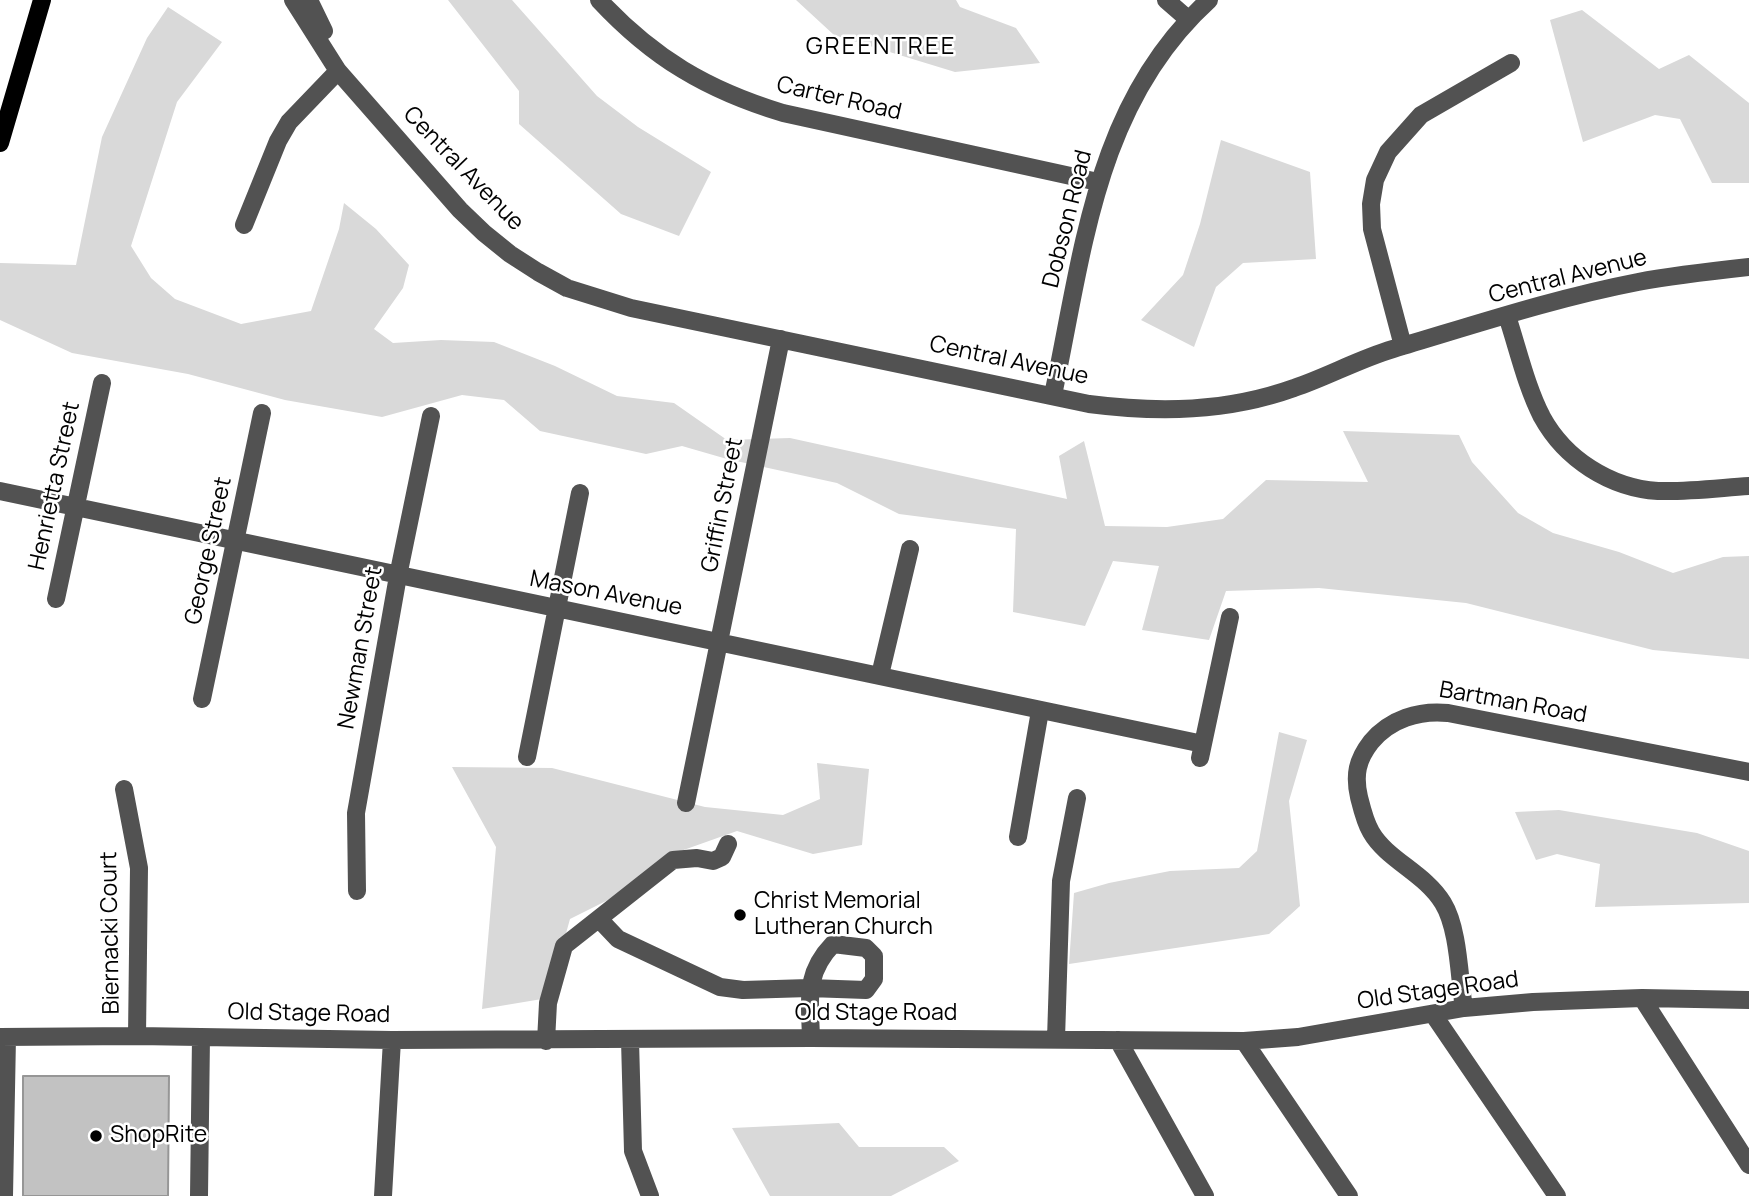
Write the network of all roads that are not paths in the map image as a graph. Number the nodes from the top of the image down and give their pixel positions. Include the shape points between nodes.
1 (42, 0) edge
2 (293, 0) edge
3 (309, 0) edge
4 (599, 0) edge
5 (1166, 0) edge
6 (1209, 0) edge
7 (1189, 20) junction
8 (1511, 63) dead end
9 (338, 71) junction
10 (0, 143) edge
11 (1098, 182) junction
12 (244, 225) dead end
13 (1749, 267) edge
14 (1507, 316) junction
15 (781, 339) junction
16 (1403, 346) junction
17 (102, 383) dead end
18 (1053, 395) junction
19 (262, 413) dead end
20 (431, 416) dead end
21 (1749, 486) edge
22 (0, 491) edge
23 (580, 493) dead end
24 (74, 508) junction
25 (236, 541) junction
26 (910, 549) dead end
27 (398, 576) junction
28 (56, 599) dead end
29 (558, 610) junction
30 (1230, 617) dead end
31 (720, 642) junction
32 (880, 675) junction
33 (202, 699) dead end
34 (1040, 711) junction
35 (527, 757) dead end
36 (1749, 772) edge
37 (124, 789) dead end
38 (1077, 798) dead end
39 (686, 803) dead end
40 (1018, 837) dead end
41 (728, 844) dead end
42 (357, 891) dead end
43 (598, 919) junction
44 (1642, 998) junction
45 (1749, 1000) edge
46 (1464, 1008) junction
47 (1433, 1014) junction
48 (137, 1036) junction
49 (4, 1037) edge
50 (201, 1037) junction
51 (811, 1038) junction
52 (1056, 1039) junction
53 (392, 1040) junction
54 (630, 1040) junction
55 (1118, 1040) junction
56 (546, 1041) junction
57 (1244, 1041) junction
58 (2, 1129) edge
59 (1749, 1165) edge
60 (4, 1196) edge
61 (200, 1196) edge
62 (383, 1196) edge
63 (650, 1196) edge
64 (1205, 1196) edge
65 (1349, 1196) edge
66 (1557, 1196) edge

1 - 10 main road
2 - 9 street, Central Avenue
3 - 9 street, Central Avenue
4 - 11 street, Carter Road via 672,65 748,103
5 - 7 street
6 - 7 street, Dobson Road
7 - 11 street, Dobson Road via 1147,74 1126,111
8 - 16 street via 1421,115 1388,152 1375,180 1372,229
9 - 12 street via 289,122
9 - 15 street, Central Avenue via 460,210 538,272 568,288 620,305
11 - 18 street, Dobson Road
13 - 14 street, Central Avenue via 1639,282
14 - 16 street, Central Avenue
14 - 21 street via 1542,416 1563,445 1591,469 1616,482 1645,489
15 - 18 street, Central Avenue
15 - 31 street, Griffin Street
16 - 18 street, Central Avenue via 1293,388 1213,407 1130,409
17 - 24 street, Henrietta Street
19 - 25 street, George Street
20 - 27 street, Newman Street
22 - 24 street, Mason Avenue
23 - 29 street
24 - 25 street, Mason Avenue
24 - 28 street, Henrietta Street
25 - 27 street, Mason Avenue
25 - 33 street, George Street
26 - 32 street
27 - 29 street, Mason Avenue
27 - 42 street, Newman Street via 356,813
29 - 31 street, Mason Avenue
29 - 35 street
30 - 34 street, Mason Avenue via 1202,751
31 - 32 street, Mason Avenue
31 - 39 street, Griffin Street
32 - 34 street, Mason Avenue
34 - 40 street
36 - 46 street, Bartman Road via 1448,713 1420,713 1388,726 1364,751 1356,769 1364,817 1372,834 1425,880 1443,904
37 - 48 street, Biernacki Court via 139,868
38 - 52 street via 1061,881
41 - 43 street via 722,857 713,861 673,860
43 - 51 street via 618,939 720,987 809,988
43 - 56 street via 564,946 548,1003
44 - 45 street, Old Stage Road
44 - 46 street, Old Stage Road
44 - 59 street
46 - 47 street, Old Stage Road
47 - 57 street, Old Stage Road via 1298,1037
47 - 66 street
48 - 49 street, Old Stage Road
48 - 50 street, Old Stage Road
49 - 58 street
50 - 53 street, Old Stage Road
50 - 61 street
51 - 52 street, Old Stage Road
51 - 54 street, Old Stage Road
52 - 55 street, Old Stage Road
53 - 56 street, Old Stage Road
53 - 62 street
54 - 56 street, Old Stage Road
54 - 63 street via 633,1151
55 - 57 street, Old Stage Road
55 - 64 street
57 - 65 street
58 - 60 street

